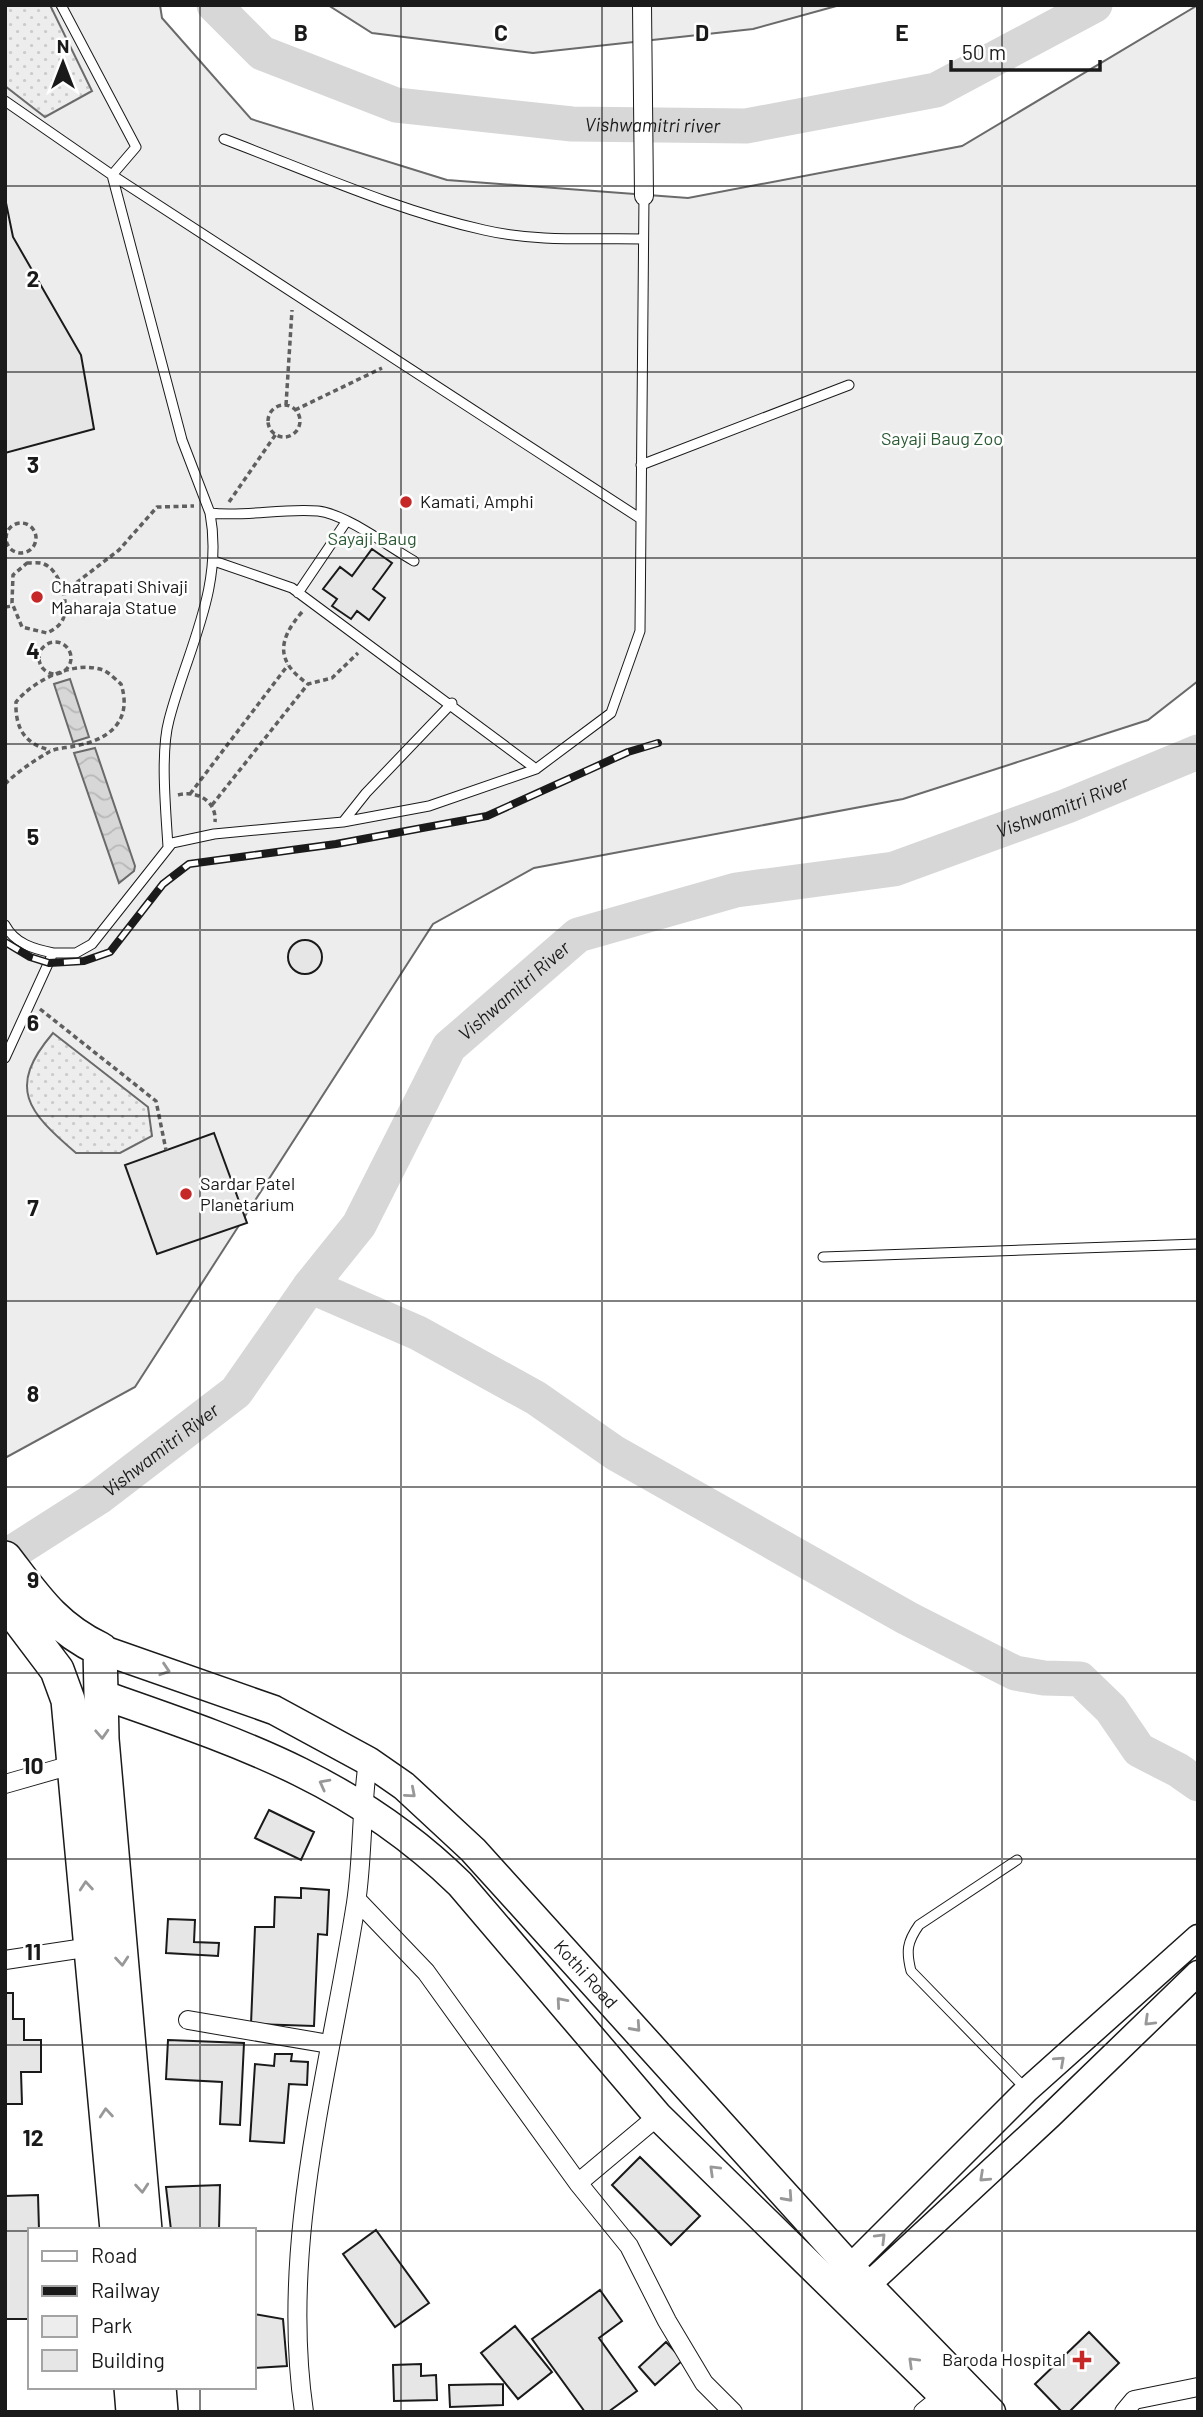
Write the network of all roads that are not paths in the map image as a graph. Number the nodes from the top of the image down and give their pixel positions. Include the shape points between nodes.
1 (61, 5) edge
2 (642, 5) edge
3 (5, 101) edge
4 (224, 139) dead end
5 (112, 175) junction
6 (644, 195) joint
7 (643, 239) junction
8 (849, 385) dead end
9 (641, 465) junction
10 (212, 511) junction
11 (641, 519) junction
12 (346, 522) junction
13 (214, 561) junction
14 (414, 561) dead end
15 (298, 593) junction
16 (452, 703) junction
17 (537, 769) junction
18 (343, 822) junction
19 (168, 847) junction
20 (5, 925) edge
21 (54, 953) junction
22 (5, 1058) edge
23 (1198, 1244) edge
24 (823, 1257) dead end
25 (5, 1558) edge
26 (5, 1601) edge
27 (50, 1628) junction
28 (100, 1649) junction
29 (63, 1681) junction
30 (100, 1693) junction
31 (368, 1761) junction
32 (75, 1764) junction
33 (5, 1784) edge
34 (362, 1805) junction
35 (1017, 1860) dead end
36 (357, 1900) junction
37 (1198, 1937) edge
38 (92, 1947) junction
39 (5, 1960) edge
40 (1198, 1973) edge
41 (188, 2020) dead end
42 (329, 2044) junction
43 (1027, 2090) junction
44 (658, 2116) junction
45 (578, 2183) junction
46 (117, 2228) edge
47 (145, 2228) edge
48 (850, 2285) junction
49 (1198, 2387) edge
50 (131, 2389) edge
51 (159, 2389) edge
52 (942, 2406) edge
53 (133, 2412) edge
54 (162, 2412) edge
55 (304, 2412) edge
56 (733, 2412) edge
57 (991, 2412) edge
58 (1124, 2412) edge

1 - 5 lane via 136,147
2 - 6 street
3 - 5 lane
4 - 7 lane via 422,213 486,231
5 - 10 lane via 182,440
5 - 11 lane
6 - 7 lane
7 - 9 lane
8 - 9 lane
9 - 11 lane
10 - 12 lane via 320,511
10 - 13 lane
11 - 17 lane via 640,631 611,713
12 - 14 lane
12 - 15 lane
13 - 15 lane
13 - 19 lane via 205,614 168,722
15 - 16 lane
16 - 17 lane
16 - 18 lane
17 - 18 lane via 429,806
18 - 19 lane via 214,835
19 - 21 lane via 92,944 76,953
20 - 21 lane via 10,935 32,949
21 - 22 lane
23 - 24 lane
25 - 27 highway
26 - 27 highway
27 - 28 highway
27 - 29 highway
28 - 30 highway
28 -> 31 main road, Kothi Road via 274,1710
29 - 30 highway
29 - 32 highway
34 -> 30 main road, Kothi Road via 234,1741
30 -> 47 highway
31 - 34 street
31 -> 48 main road, Kothi Road via 404,1786 473,1850
32 - 33 street
38 -> 32 highway
34 - 36 street
44 -> 34 main road, Kothi Road via 460,1884 396,1827
35 - 43 lane via 919,1925 908,1940 907,1957 911,1972
36 - 42 street
36 - 45 street via 426,1972
43 -> 37 street
38 - 39 street
46 -> 38 highway
40 -> 48 street via 1050,2116
41 - 42 street
42 - 55 street via 299,2265
48 -> 43 street
44 - 45 street
48 -> 44 main road, Kothi Road
45 - 56 street via 629,2246 704,2383
52 -> 48 main road, Kothi Road
48 - 57 main road, Kothi Road
49 - 58 street via 1134,2400
50 - 53 highway
51 - 54 highway

